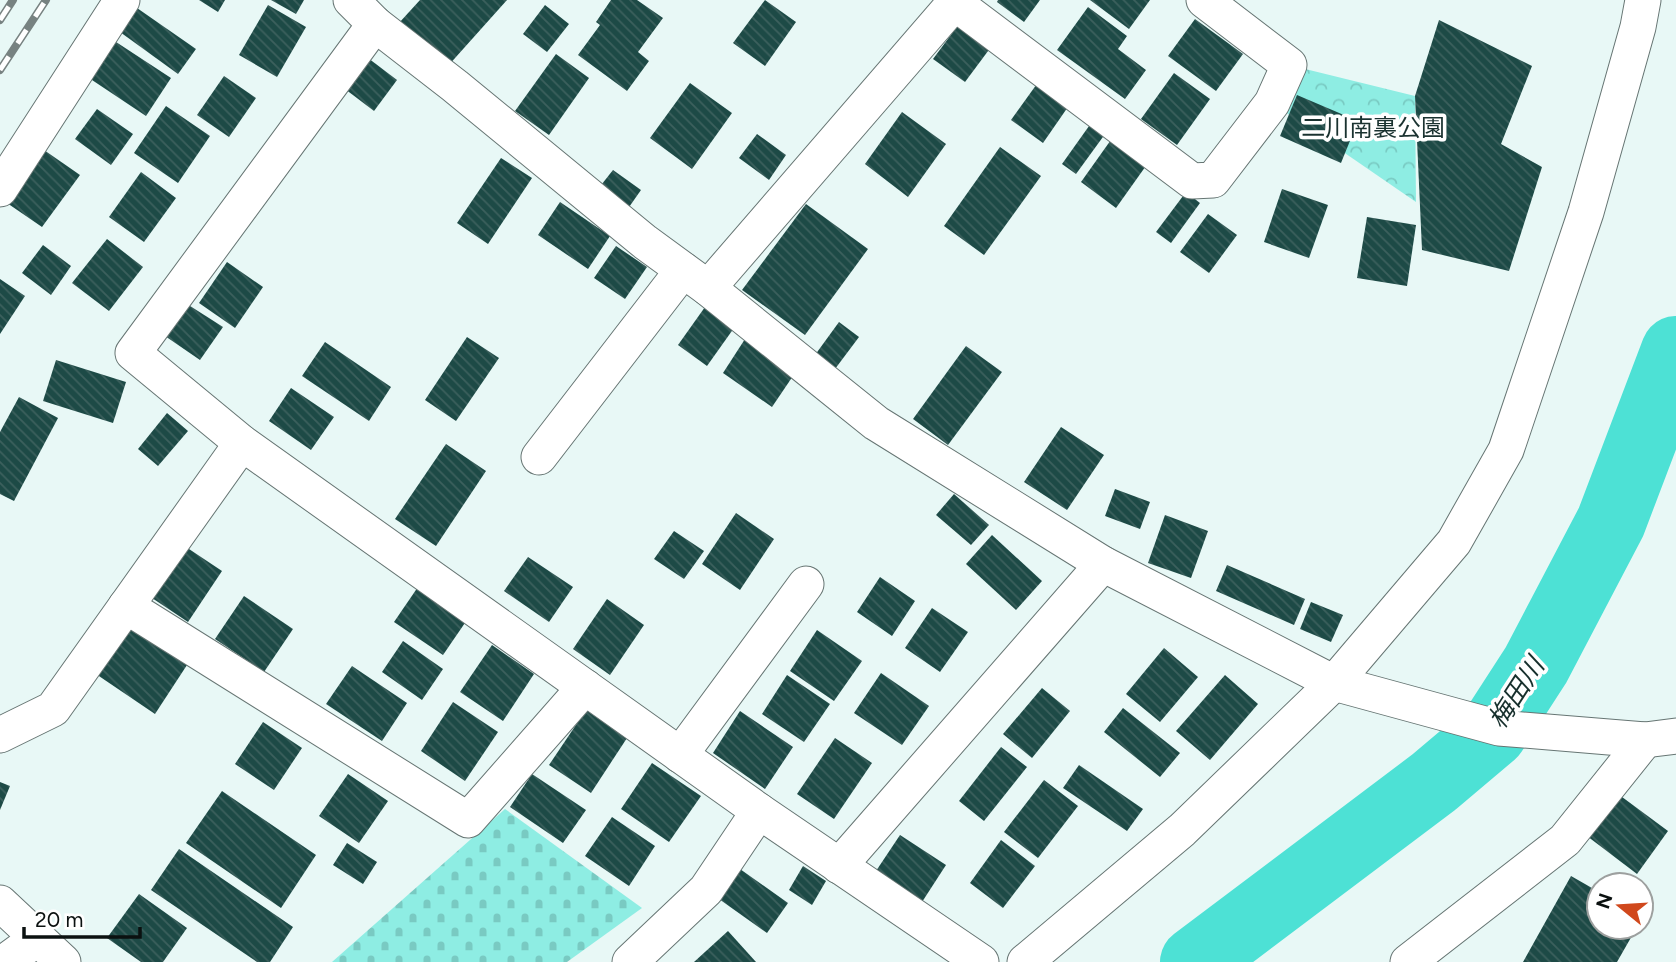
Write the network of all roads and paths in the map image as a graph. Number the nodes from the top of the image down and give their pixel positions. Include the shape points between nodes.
1 (122, 0) edge
2 (1204, 0) edge
3 (1643, 0) edge
4 (956, 2) edge
5 (363, 12) edge
6 (0, 189) edge
7 (695, 279) junction
8 (242, 443) junction
9 (539, 457) dead end
10 (1103, 564) junction
11 (806, 584) dead end
12 (126, 606) junction
13 (585, 687) junction
14 (1350, 687) junction
15 (0, 735) edge
16 (1650, 738) edge
17 (680, 755) junction
18 (759, 811) junction
19 (839, 866) junction
20 (0, 903) edge
21 (38, 938) junction
22 (5, 962) edge
23 (63, 962) edge
24 (630, 962) edge
25 (981, 962) edge
26 (1025, 962) edge
27 (1408, 962) edge

1 - 6 street
2 - 4 street via 1289,65 1272,103 1213,180 1192,181
3 - 14 street via 1586,212 1506,450 1454,542
4 - 7 street
5 - 7 street
5 - 8 street via 134,353
7 - 9 street
7 - 10 street via 876,423
8 - 12 street
8 - 13 street
10 - 14 street
10 - 19 street
11 - 17 street
12 - 13 street via 468,820
12 - 15 street via 52,709
13 - 17 street
14 - 16 street via 1499,728
14 - 26 street
16 - 27 street via 1565,840
17 - 18 street
18 - 19 street
18 - 24 street via 705,890
19 - 25 street
20 - 21 street
21 - 22 street
21 - 23 street

